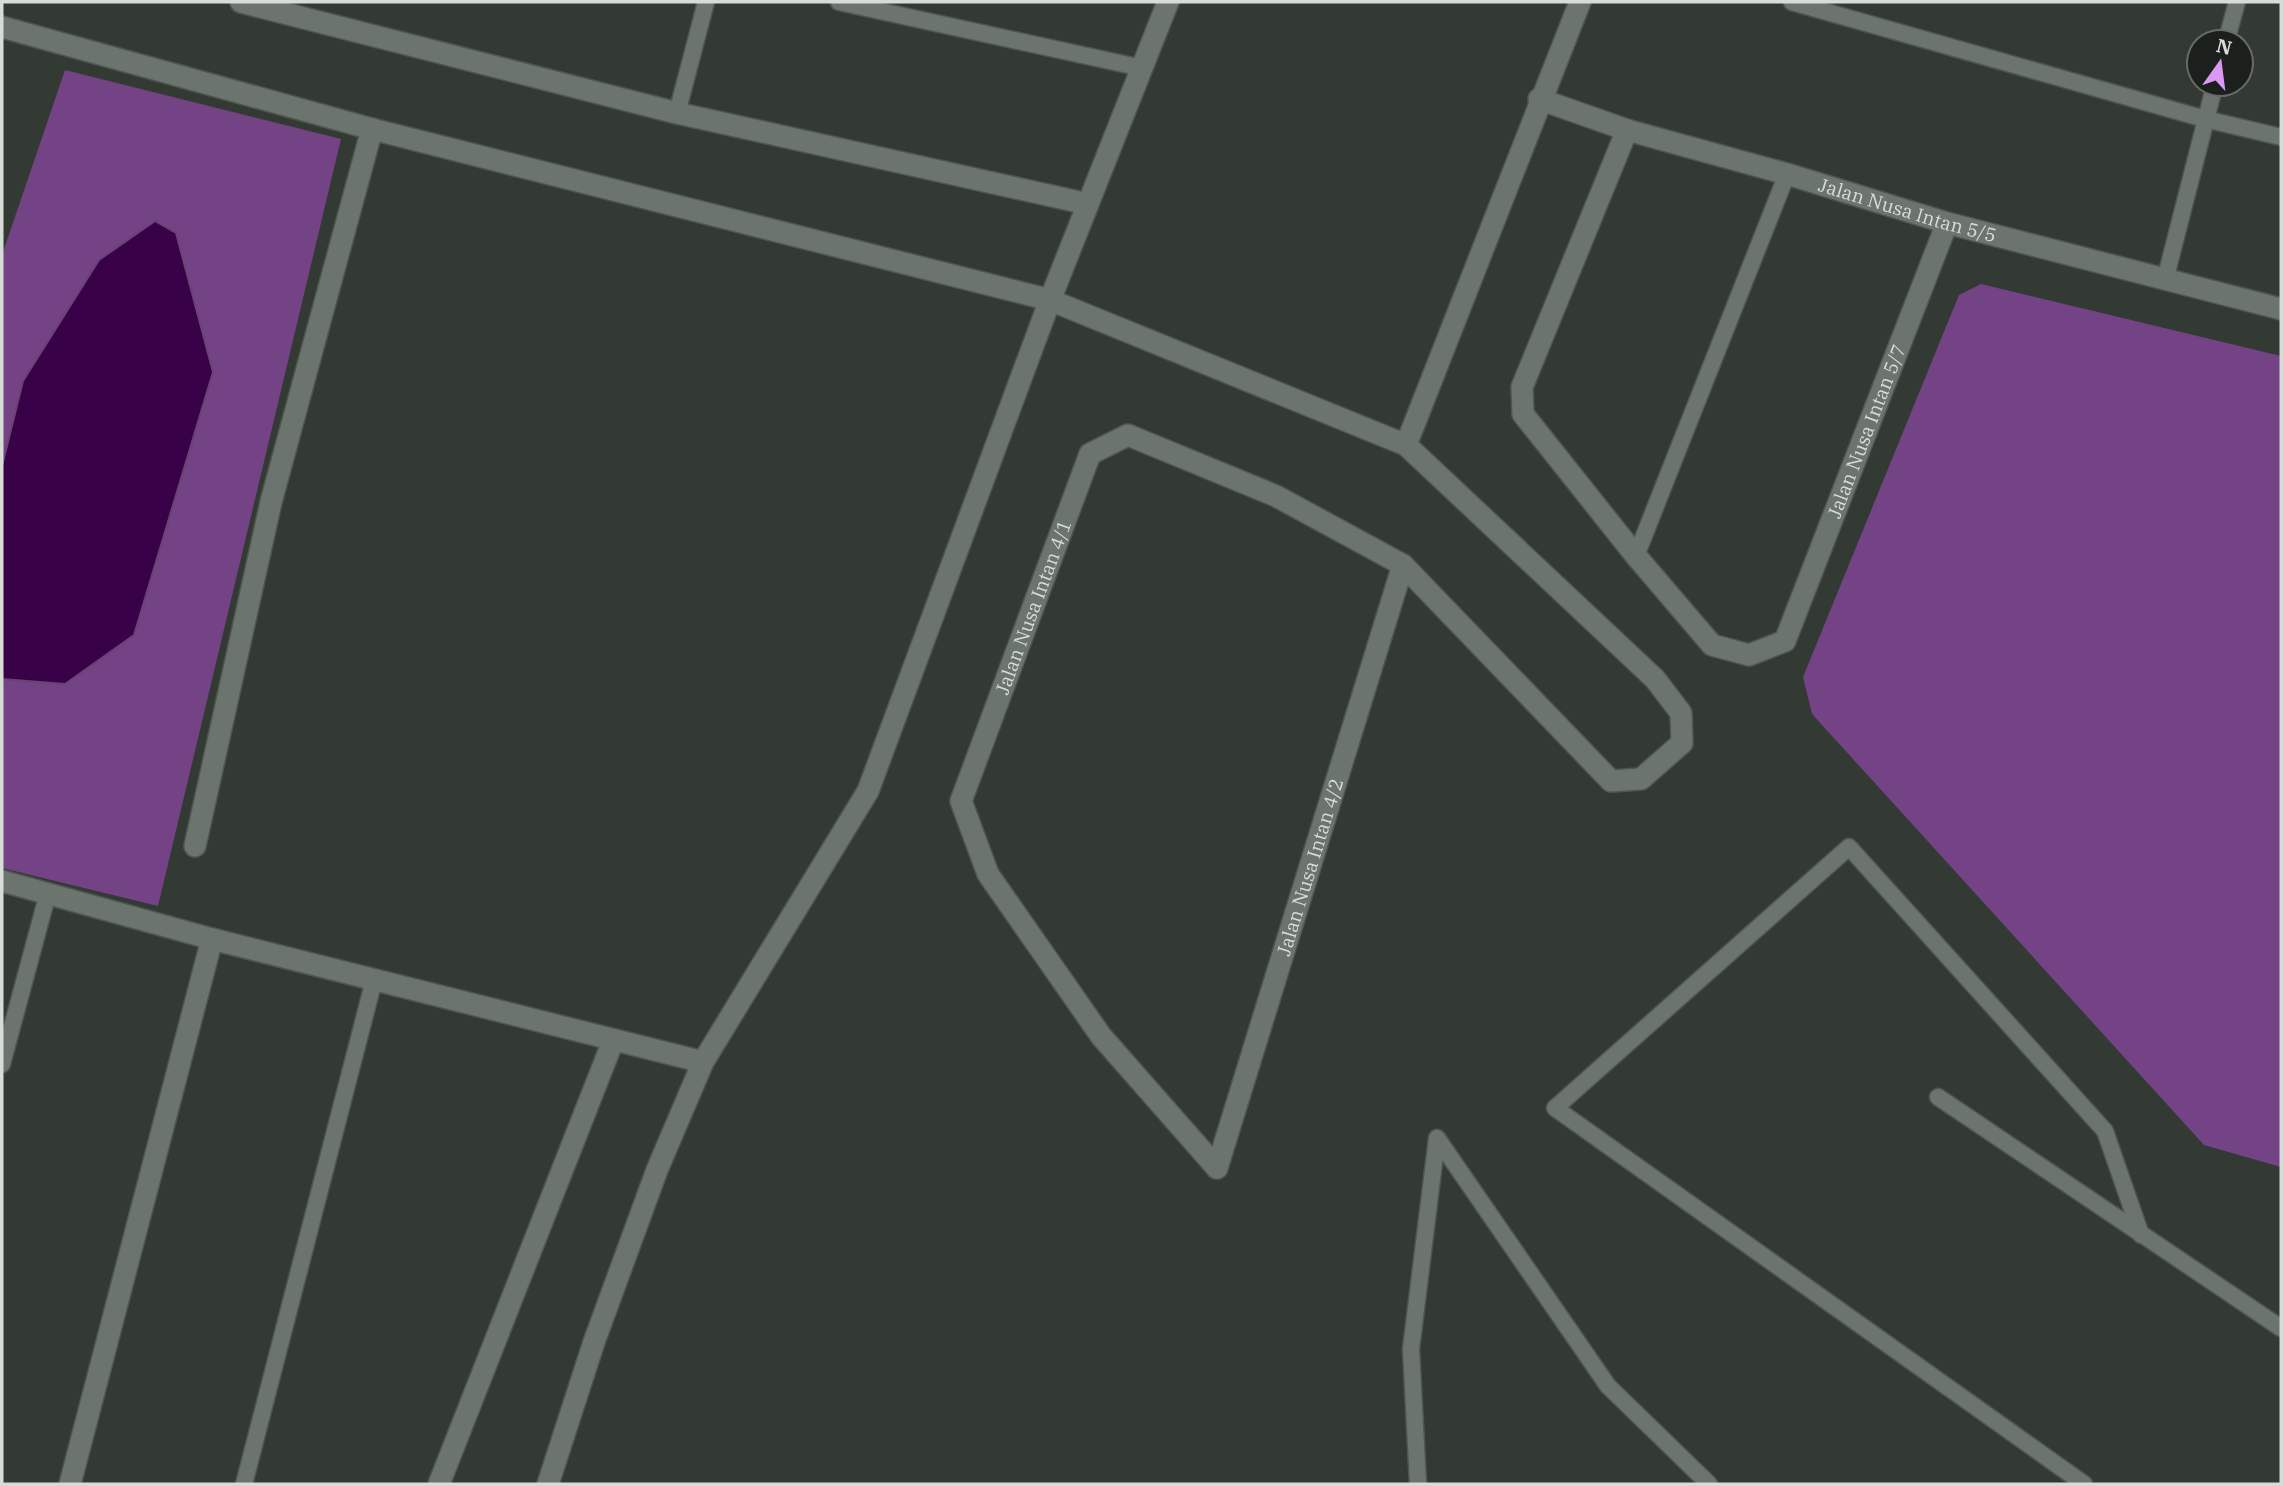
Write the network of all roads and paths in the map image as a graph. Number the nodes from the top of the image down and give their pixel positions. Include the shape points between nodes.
1 (241, 2) edge
2 (706, 2) edge
3 (839, 2) edge
4 (1168, 2) edge
5 (1580, 2) edge
6 (1792, 2) edge
7 (2237, 2) edge
8 (2, 27) edge
9 (2230, 28) edge
10 (1142, 68) junction
11 (2211, 98) edge
12 (1539, 99) junction
13 (677, 113) junction
14 (2206, 119) junction
15 (372, 129) junction
16 (1627, 130) junction
17 (2281, 137) edge
18 (1787, 174) junction
19 (1088, 204) junction
20 (1947, 223) junction
21 (2165, 280) junction
22 (1050, 300) junction
23 (2281, 309) edge
24 (1406, 445) junction
25 (1636, 556) junction
26 (1403, 565) junction
27 (195, 846) dead end
28 (2, 881) edge
29 (48, 893) junction
30 (212, 939) junction
31 (374, 980) junction
32 (613, 1041) junction
33 (703, 1062) junction
34 (2, 1063) edge
35 (1938, 1097) dead end
36 (1217, 1168) joint
37 (2141, 1235) junction
38 (2281, 1328) edge
39 (69, 1484) edge
40 (243, 1484) edge
41 (439, 1484) edge
42 (548, 1484) edge
43 (1418, 1484) edge
44 (1709, 1484) edge
45 (2084, 1484) edge

1 - 13 street
2 - 13 lane
3 - 10 lane
4 - 10 street
5 - 12 street
6 - 14 lane
7 - 9 lane
8 - 15 street
10 - 19 street
11 - 14 lane
12 - 16 street, Jalan Nusa Intan 5/5
12 - 24 street
13 - 19 street
14 - 17 lane
14 - 21 lane
15 - 22 street
15 - 27 street via 271,502
16 - 18 street, Jalan Nusa Intan 5/5
16 - 25 street via 1522,387 1523,414
18 - 20 street, Jalan Nusa Intan 5/5
18 - 25 lane
19 - 22 street
20 - 21 street, Jalan Nusa Intan 5/5
20 - 25 street, Jalan Nusa Intan 5/7 via 1785,641 1749,655 1713,645
21 - 23 street, Jalan Nusa Intan 5/5
22 - 24 street
22 - 33 street via 868,791
24 - 26 street via 1656,679 1681,713 1682,743 1641,779 1611,781
26 - 36 street, Jalan Nusa Intan 4/2
26 - 36 street, Jalan Nusa Intan 4/1 via 1276,496 1128,435 1090,454 961,801 988,874 1070,993 1101,1036
28 - 29 street
29 - 30 street
29 - 34 lane
30 - 31 street
30 - 39 street
31 - 32 street
31 - 40 lane
32 - 33 street
32 - 41 street
33 - 42 street via 657,1170
35 - 37 lane
37 - 38 lane
37 - 45 lane via 2105,1131 1849,847 1555,1108
43 - 44 lane via 1411,1349 1437,1138 1608,1386

